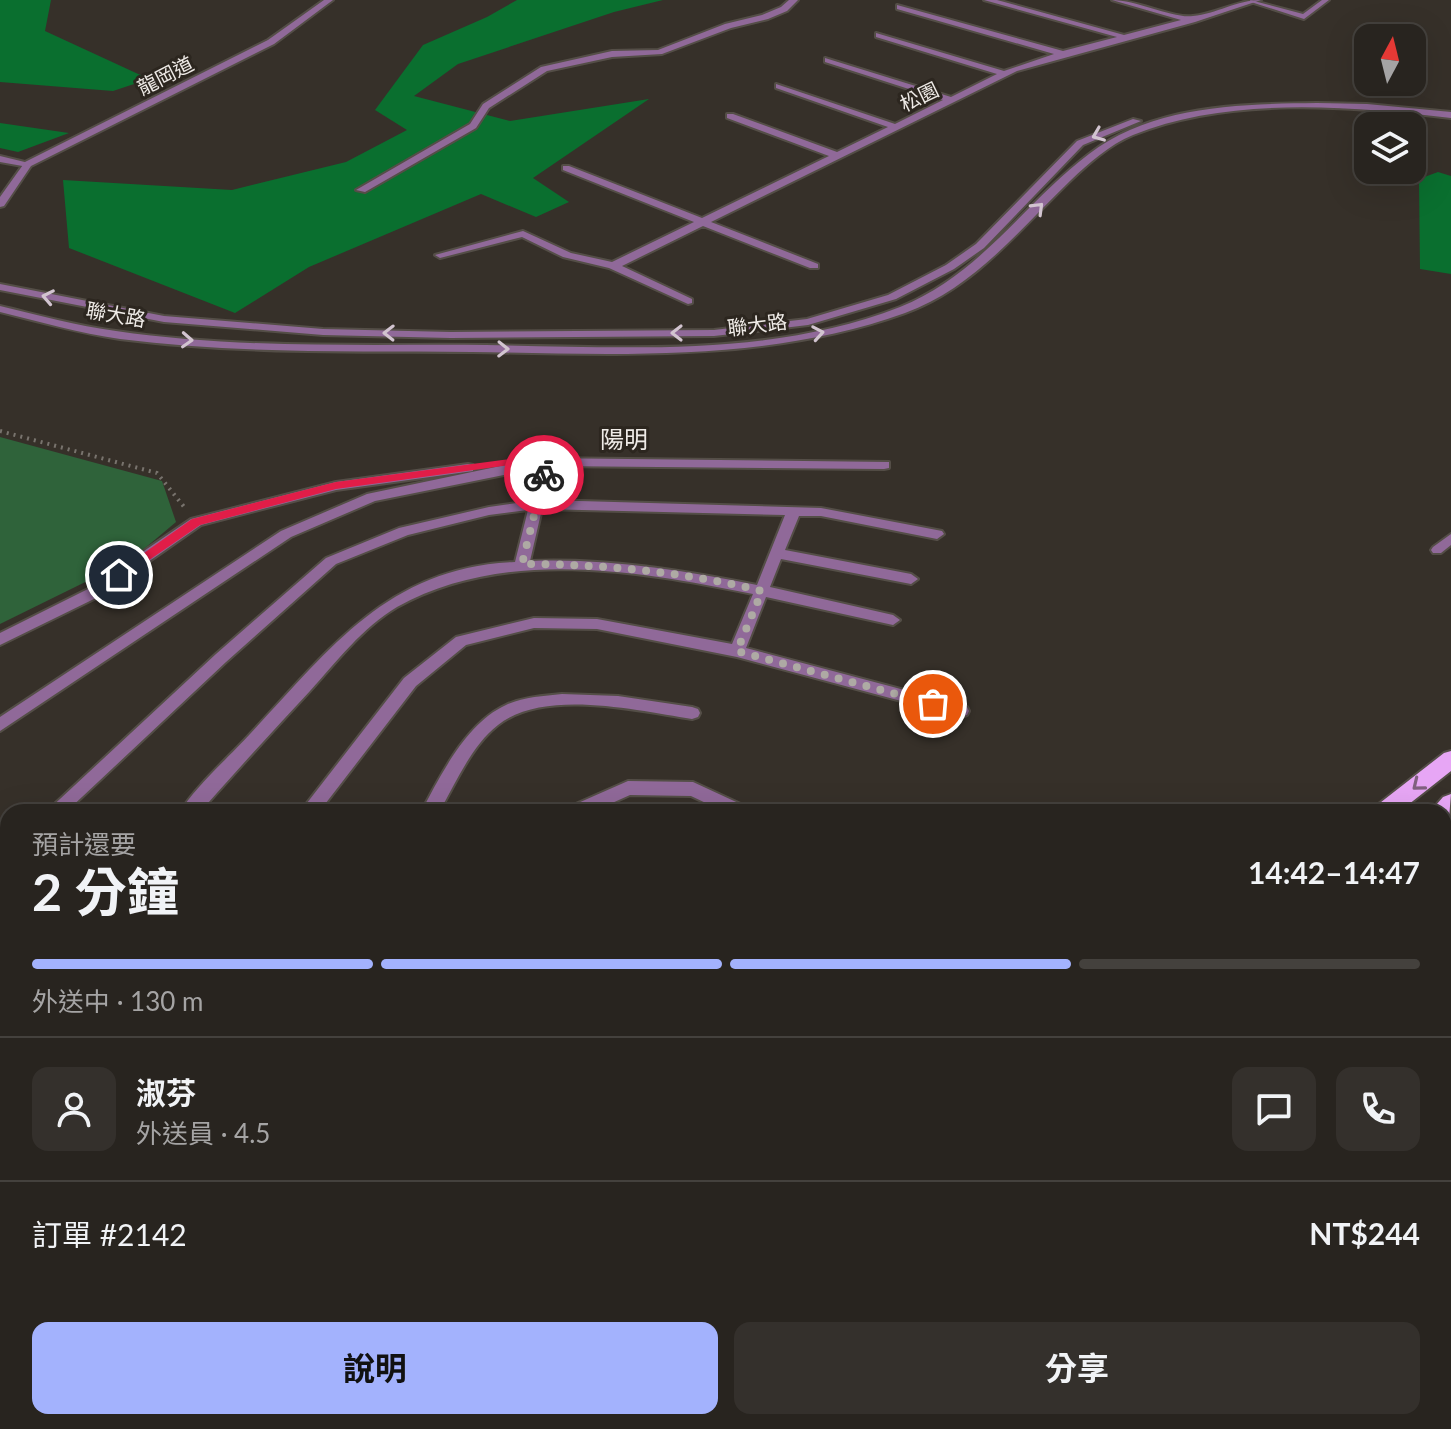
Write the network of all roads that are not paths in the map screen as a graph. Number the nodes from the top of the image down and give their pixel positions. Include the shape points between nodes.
1 (329, 0) edge
2 (794, 0) edge
3 (988, 0) edge
4 (1116, 0) edge
5 (1253, 0) edge
6 (1326, 0) edge
7 (900, 7) dead end
8 (1194, 20) junction
9 (879, 35) dead end
10 (1126, 36) junction
11 (1061, 53) junction
12 (828, 60) dead end
13 (1005, 74) junction
14 (779, 86) dead end
15 (952, 100) junction
16 (1451, 104) edge
17 (1451, 115) edge
18 (730, 116) dead end
19 (896, 127) junction
20 (838, 156) junction
21 (0, 159) edge
22 (28, 164) junction
23 (566, 168) dead end
24 (361, 190) dead end
25 (0, 204) edge
26 (704, 221) junction
27 (440, 255) dead end
28 (613, 266) junction
29 (814, 266) dead end
30 (0, 287) edge
31 (688, 301) dead end
32 (0, 309) edge
33 (451, 335) junction
34 (450, 348) junction
35 (546, 462) junction
36 (884, 465) dead end
37 (538, 504) junction
38 (794, 511) junction
39 (937, 534) dead end
40 (1451, 538) edge
41 (1437, 550) dead end
42 (778, 554) junction
43 (522, 564) junction
44 (911, 579) dead end
45 (762, 591) junction
46 (893, 620) dead end
47 (0, 640) edge
48 (737, 651) junction
49 (961, 711) dead end
50 (692, 713) dead end
51 (0, 725) edge
52 (1451, 759) edge
53 (64, 804) edge
54 (196, 804) edge
55 (315, 804) edge
56 (435, 804) edge
57 (593, 804) edge
58 (724, 804) edge
59 (1394, 804) edge

1 - 22 street, 龍岡道 via 271,42
2 - 24 street via 774,13 659,52 612,54 544,69 486,106 473,126
3 - 10 street
4 - 8 street
5 - 6 lane via 1304,17
5 - 8 street, 松園
7 - 11 street
8 - 10 street, 松園
9 - 13 street
10 - 11 street, 松園
11 - 13 street, 松園
12 - 15 street
13 - 15 street, 松園
14 - 19 street
15 - 19 street, 松園
16 -> 33 street, 聯大路 via 1265,100 1196,106 1127,123 1080,143 980,246 950,267 892,297 808,322 714,333
34 -> 17 street, 聯大路 via 706,348 831,331 905,310 963,281 1095,152 1132,132 1229,109 1377,106
18 - 20 street
19 - 20 street, 松園
20 - 26 street, 松園
21 - 22 street
22 - 25 street, 龍岡道
23 - 26 street
26 - 28 street, 松園
26 - 29 street
27 - 28 street via 523,234 567,255
28 - 31 street
33 -> 30 street, 聯大路 via 323,332 164,319
32 -> 34 street, 聯大路 via 132,337 300,347
33 - 34 street
35 - 36 street, 陽明
35 - 37 street
35 - 47 street via 510,462 336,486 196,522 93,593
35 - 51 street, 陽明 via 372,497 286,534
37 - 38 street
37 - 43 street
37 - 53 street via 404,531 331,561
38 - 39 street
38 - 42 street
40 - 41 lane
42 - 44 street
42 - 45 street
43 - 45 street via 713,579
43 - 54 street via 437,580 392,603 356,631
45 - 46 street
45 - 48 street
48 - 49 street
48 - 55 street via 597,624 534,623 461,641 410,682
50 - 56 street via 581,698 527,705 493,720
52 -> 59 main road
57 - 58 street via 628,788 693,789

